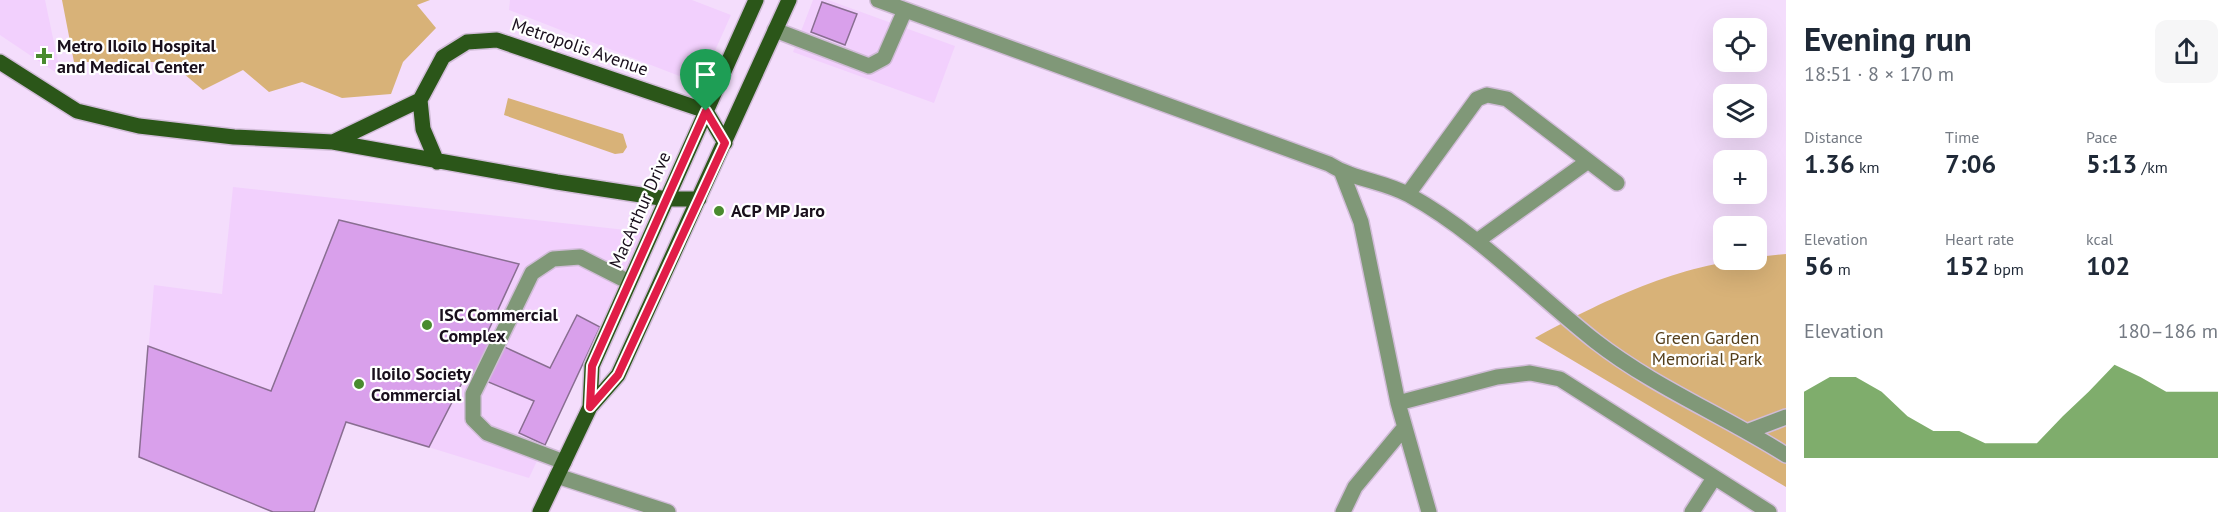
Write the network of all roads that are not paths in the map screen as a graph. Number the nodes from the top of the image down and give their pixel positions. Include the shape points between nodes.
1 (756, 0) edge
2 (789, 0) edge
3 (878, 0) edge
4 (905, 10) junction
5 (775, 30) junction
6 (0, 62) edge
7 (420, 100) junction
8 (706, 111) junction
9 (333, 142) junction
10 (725, 143) junction
11 (437, 162) junction
12 (1587, 162) junction
13 (1342, 173) junction
14 (1617, 183) dead end
15 (1408, 194) junction
16 (667, 199) junction
17 (699, 200) junction
18 (1477, 241) junction
19 (629, 282) junction
20 (1398, 403) junction
21 (590, 407) junction
22 (1786, 417) edge
23 (1404, 428) junction
24 (1749, 431) junction
25 (1786, 455) edge
26 (561, 469) junction
27 (1714, 478) junction
28 (540, 512) edge
29 (668, 512) edge
30 (1343, 512) edge
31 (1429, 512) edge
32 (1692, 512) edge
33 (1769, 512) edge

1 - 8 main road, MacArthur Drive
2 - 5 main road, MacArthur Drive
3 - 4 street
4 - 5 street via 884,58 868,66
4 - 13 street via 1329,164
5 - 10 main road, MacArthur Drive
6 - 9 main road via 77,111 234,137
7 - 8 main road, Metropolis Avenue via 443,57 467,42 497,40
7 - 9 main road
7 - 11 main road via 423,129
8 - 10 main road
8 - 16 main road, MacArthur Drive
9 - 11 main road
10 - 17 main road, MacArthur Drive
11 - 16 main road
12 - 14 street
12 - 15 street via 1507,99 1487,95 1477,99
12 - 18 street
13 - 15 street
13 - 20 street via 1360,222
15 - 18 street
16 - 17 main road
16 - 19 main road, MacArthur Drive
17 - 21 main road, MacArthur Drive via 618,375
18 - 24 street via 1596,341 1642,374
19 - 21 main road, MacArthur Drive via 592,366
19 - 26 street via 580,256 553,259 532,273 473,394 473,419 487,434
20 - 23 street
20 - 27 street via 1497,377 1530,373 1560,379
21 - 26 main road, MacArthur Drive
22 - 24 street
23 - 30 street via 1355,487
23 - 31 street
24 - 25 street
26 - 28 main road, MacArthur Drive
26 - 29 street
27 - 32 street
27 - 33 street

